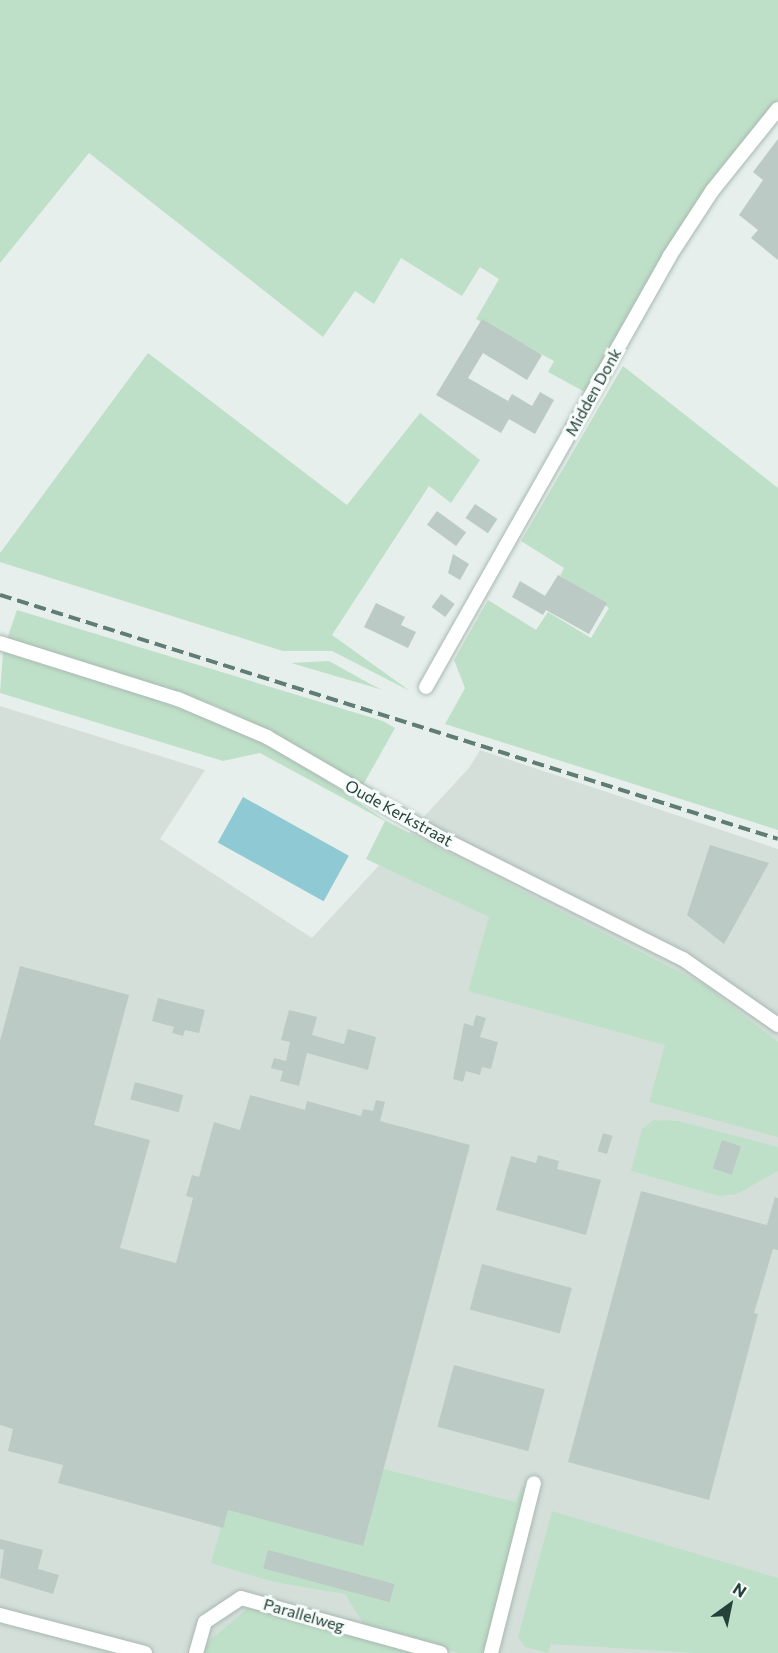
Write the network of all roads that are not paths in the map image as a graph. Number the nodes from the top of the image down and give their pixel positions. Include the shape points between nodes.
1 (778, 109) edge
2 (0, 643) edge
3 (426, 687) dead end
4 (778, 1025) edge
5 (534, 1483) dead end
6 (0, 1615) edge
7 (145, 1653) edge
8 (196, 1653) edge
9 (441, 1653) edge
10 (491, 1653) edge

1 - 3 street, Midden Donk via 712,191 669,257
2 - 4 street, Oude Kerkstraat via 178,699 267,737 437,836 683,959
5 - 10 street
6 - 7 street
8 - 9 street, Parallelweg via 205,1622 241,1598

